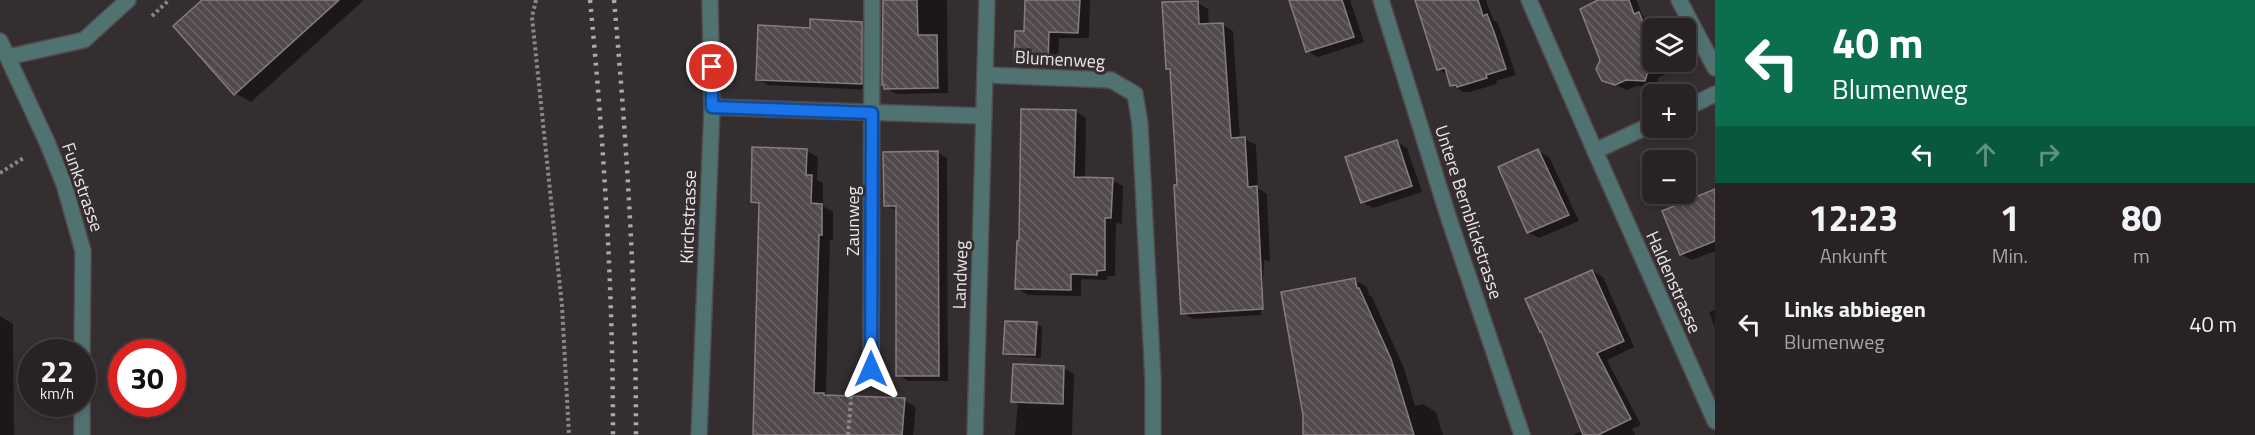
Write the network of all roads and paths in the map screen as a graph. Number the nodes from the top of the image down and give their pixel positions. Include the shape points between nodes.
1 (128, 0) edge
2 (170, 0) edge
3 (536, 0) edge
4 (710, 0) edge
5 (872, 0) edge
6 (987, 0) edge
7 (1381, 0) edge
8 (1529, 0) edge
9 (1679, 0) edge
10 (152, 16) dead end
11 (0, 41) edge
12 (8, 57) junction
13 (1715, 68) edge
14 (986, 75) junction
15 (1715, 94) edge
16 (1696, 103) edge
17 (712, 107) junction
18 (872, 113) junction
19 (984, 116) junction
20 (1642, 129) edge
21 (1595, 151) junction
22 (82, 339) edge
23 (871, 369) joint
24 (82, 417) edge
25 (1715, 422) edge
26 (82, 435) edge
27 (569, 435) edge
28 (699, 435) edge
29 (848, 435) edge
30 (975, 435) edge
31 (1153, 435) edge
32 (1522, 435) edge

1 - 12 street via 84,40
2 - 10 path
3 - 27 path via 532,18 562,306
4 - 17 street, Kirchstrasse
5 - 18 street, Zaunweg
6 - 14 street
7 - 32 street, Untere Bernblickstrasse
8 - 21 street
9 - 13 street
11 - 12 street, Funkstrasse
12 - 22 street, Funkstrasse via 64,184 83,251
14 - 19 street
14 - 31 street, Blumenweg via 1111,80 1135,94 1140,124
15 - 16 street
17 - 18 street
17 - 28 street, Kirchstrasse
18 - 19 street
18 - 23 street, Zaunweg
19 - 30 street, Landweg
20 - 21 street
21 - 25 street, Haldenstrasse
23 - 29 path via 852,386
24 - 26 street

